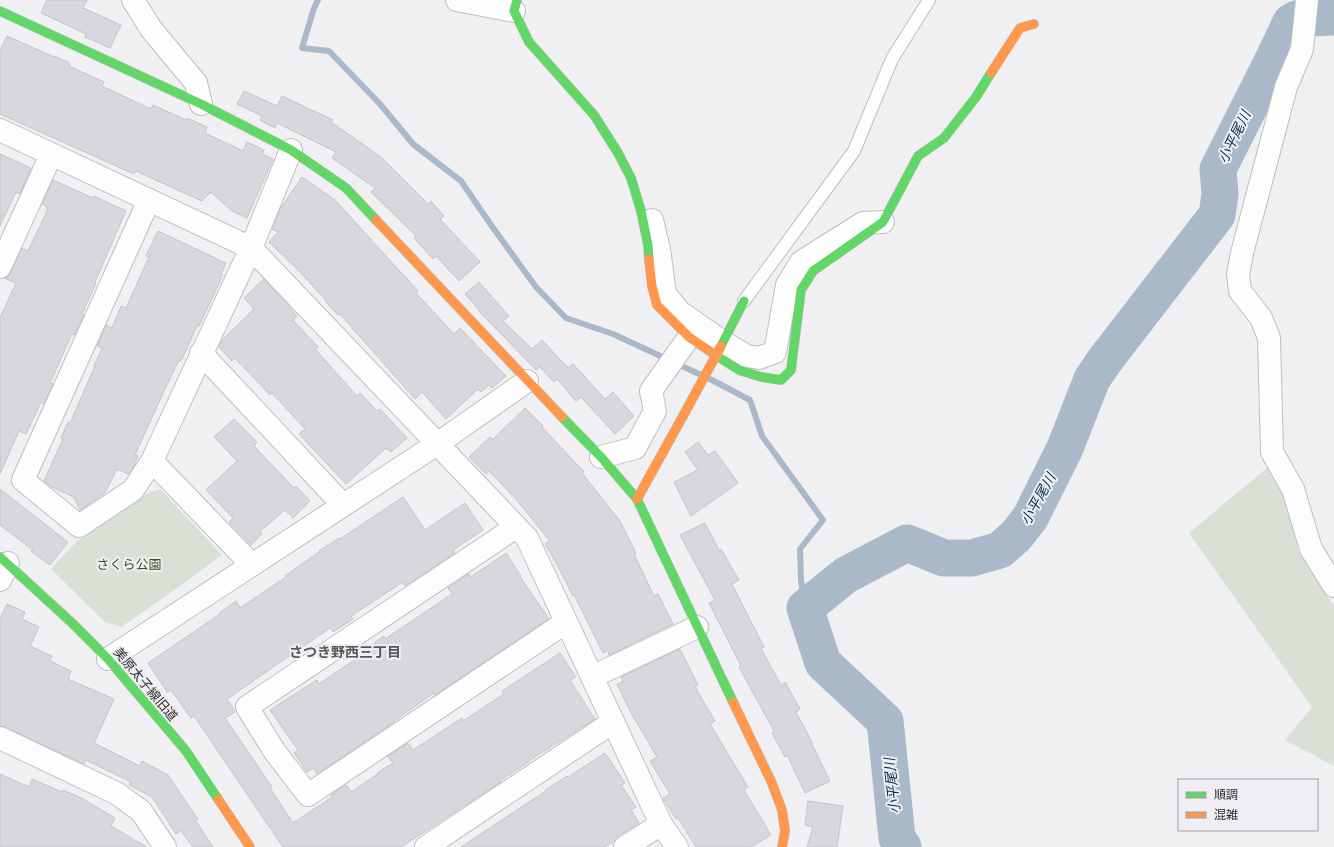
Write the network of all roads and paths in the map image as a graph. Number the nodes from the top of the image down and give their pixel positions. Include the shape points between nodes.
1 (133, 0) edge
2 (457, 0) edge
3 (929, 0) edge
4 (1307, 0) edge
5 (515, 6) edge
6 (0, 11) edge
7 (1034, 24) dead end
8 (201, 104) junction
9 (0, 130) edge
10 (291, 150) junction
11 (618, 153) junction
12 (51, 155) junction
13 (149, 200) junction
14 (884, 222) junction
15 (251, 248) junction
16 (0, 267) edge
17 (744, 301) joint
18 (687, 340) junction
19 (722, 344) junction
20 (201, 353) junction
21 (527, 381) junction
22 (437, 444) junction
23 (601, 458) junction
24 (152, 462) junction
25 (637, 499) junction
26 (343, 505) junction
27 (516, 526) junction
28 (252, 565) junction
29 (3, 567) edge
30 (1334, 586) edge
31 (566, 622) junction
32 (697, 627) junction
33 (108, 659) junction
34 (592, 677) junction
35 (613, 722) junction
36 (0, 738) edge
37 (661, 824) junction
38 (165, 847) edge
39 (250, 847) edge
40 (426, 847) edge
41 (625, 847) edge
42 (677, 847) edge
43 (782, 847) edge

1 - 8 street via 151,29 196,83
2 - 5 street
3 - 17 lane via 892,59 854,151
4 - 30 street via 1302,49 1286,87 1238,274 1240,290 1261,318 1269,338 1272,452 1293,489 1311,549
5 - 11 street via 529,42 594,115
6 - 8 street
7 - 14 street via 1020,28 976,97 944,138 918,156
8 - 10 street
9 - 12 street
10 - 15 street
10 - 21 street via 346,188
11 - 18 street via 631,178 641,211 657,305
11 - 19 street via 627,148 646,197 659,249 666,294 680,312
12 - 13 street
12 - 16 street
13 - 15 street
13 - 24 street via 23,480 78,526 133,490
14 - 18 street via 813,270 801,290 791,370 781,380 739,370
14 - 19 street via 863,223 801,262 787,285 775,352 759,358 747,356
15 - 20 street
15 - 22 street
17 - 19 street
18 - 23 street via 651,391 655,411 634,448
19 - 25 street, bridge
20 - 24 street
20 - 26 street
21 - 22 street
21 - 23 street
22 - 26 street
22 - 27 street
23 - 25 street
24 - 28 street
25 - 32 street
26 - 28 street
27 - 31 street via 527,538
27 - 31 street via 247,707 275,752 308,795
28 - 33 street
29 - 33 street, 美原太子線旧道 via 71,622
31 - 34 street
32 - 34 street
32 - 43 street via 771,781 782,810 785,831
33 - 39 street, 美原太子線旧道 via 186,751
34 - 35 street
35 - 37 street
35 - 40 street
36 - 38 street via 116,793 141,811
37 - 41 street
37 - 42 street

